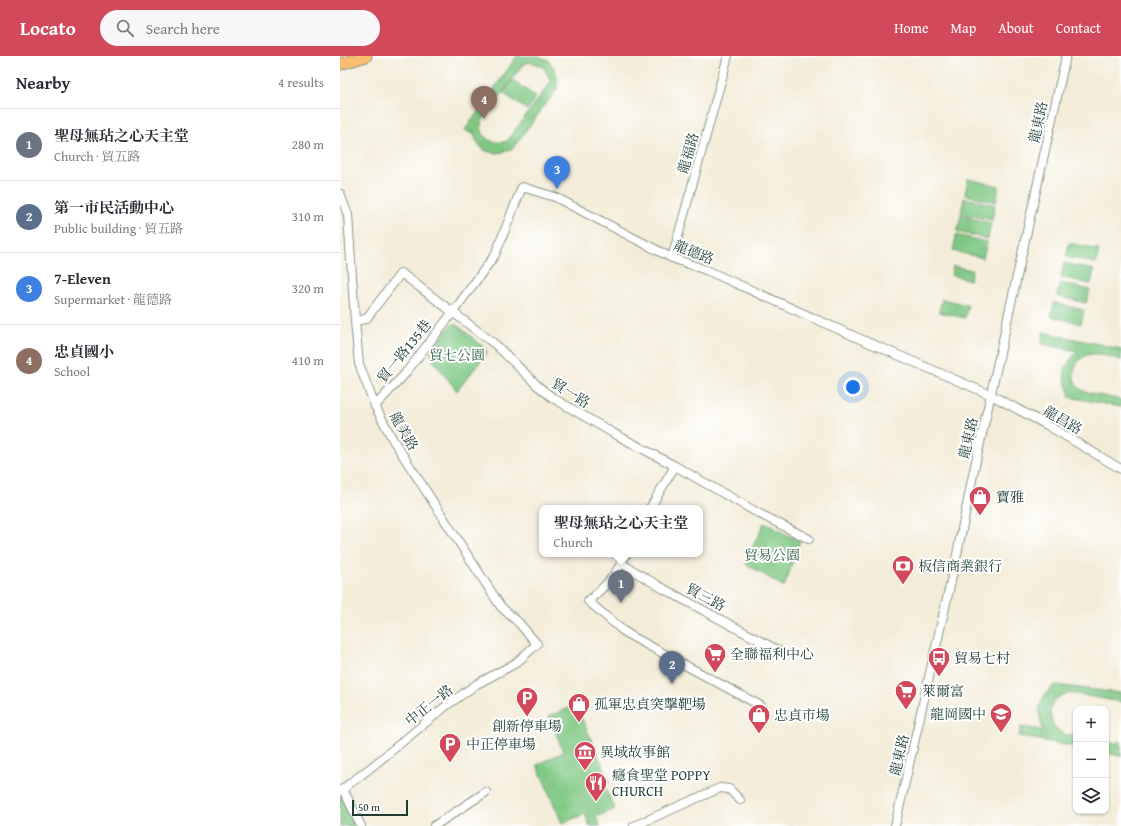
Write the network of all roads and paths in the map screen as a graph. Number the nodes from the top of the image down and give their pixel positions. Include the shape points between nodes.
1 (366, 56) edge
2 (728, 56) edge
3 (1066, 56) edge
4 (340, 64) edge
5 (340, 194) edge
6 (672, 258) junction
7 (453, 312) junction
8 (355, 321) junction
9 (991, 395) junction
10 (375, 406) junction
11 (675, 466) junction
12 (1121, 469) edge
13 (652, 505) edge
14 (808, 539) dead end
15 (625, 557) edge
16 (622, 563) junction
17 (537, 644) joint
18 (779, 651) dead end
19 (761, 706) dead end
20 (342, 790) edge
21 (486, 792) dead end
22 (740, 800) dead end
23 (361, 826) edge
24 (434, 826) edge
25 (634, 826) edge
26 (895, 826) edge

1 - 4 main road
2 - 6 street, 龍福路
3 - 9 street, 龍東路
5 - 8 street, 龍美路 via 348,215
6 - 7 street, 龍德路 via 555,197 522,187 495,255
6 - 9 street, 龍德路 via 706,270
7 - 8 street, 貿一路 via 401,273 366,319
7 - 10 street, 貿一路135巷 via 404,375
7 - 11 street, 貿一路 via 496,345 553,398
8 - 10 street, 龍美路 via 360,364
9 - 12 street, 龍昌路
9 - 26 street, 龍東路
10 - 17 street, 龍美路 via 393,440 501,607
11 - 13 street
11 - 14 street, 貿一路
15 - 16 street
16 - 18 street, 貿三路 via 664,589
16 - 19 street via 588,601 630,636
17 - 20 street, 中正一路 via 516,663 477,684 446,706
20 - 23 street
21 - 24 street
22 - 25 street via 729,789 720,788

